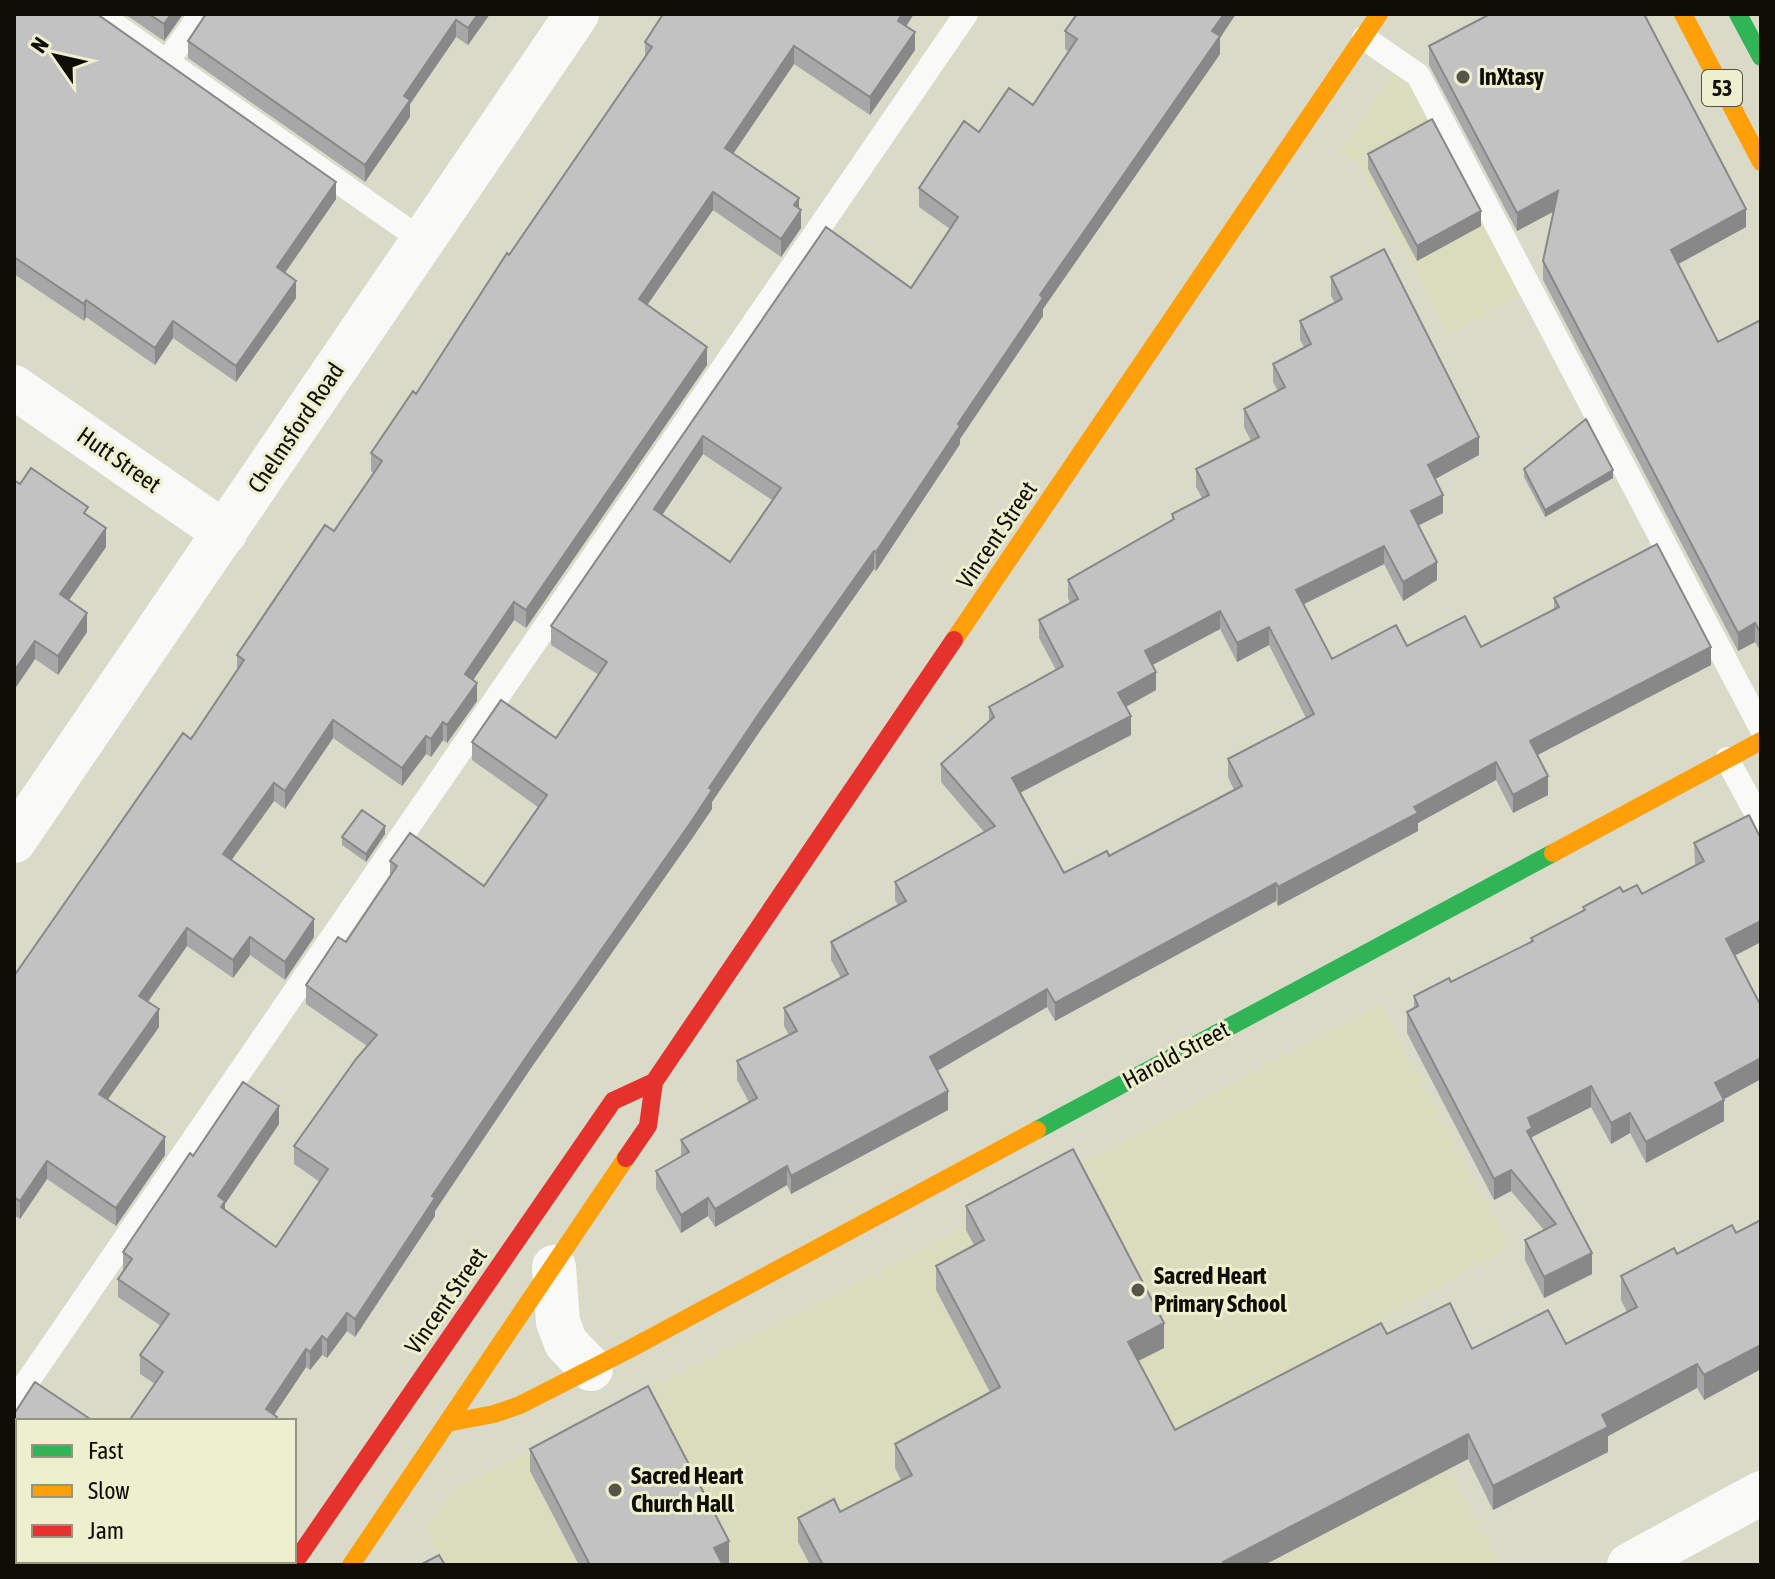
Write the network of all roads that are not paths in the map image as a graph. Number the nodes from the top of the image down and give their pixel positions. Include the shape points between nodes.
1 (99, 14) edge
2 (201, 14) edge
3 (577, 14) edge
4 (966, 14) edge
5 (1379, 14) edge
6 (1683, 14) edge
7 (1738, 14) edge
8 (1364, 38) junction
9 (1761, 57) edge
10 (167, 62) junction
11 (1761, 162) edge
12 (423, 241) junction
13 (14, 387) edge
14 (225, 533) junction
15 (1761, 728) edge
16 (1761, 741) edge
17 (1727, 759) junction
18 (1761, 822) edge
19 (18, 826) edge
20 (654, 1082) junction
21 (554, 1267) junction
22 (591, 1369) junction
23 (14, 1401) edge
24 (447, 1423) junction
25 (1761, 1493) edge
26 (296, 1561) edge
27 (351, 1565) edge
28 (1629, 1565) edge

1 - 10 lane
2 - 10 lane
3 - 12 street, Chelmsford Road
4 - 23 lane
5 - 8 main road, Vincent Street
6 - 11 main road, 53
7 - 9 main road, 53
8 - 15 lane via 1418,75
8 - 20 main road, Vincent Street
10 - 12 lane
12 - 14 street, Chelmsford Road
13 - 14 street, Hutt Street
14 - 19 street, Chelmsford Road
16 - 17 main road, Harold Street
17 - 18 lane
17 - 22 main road, Harold Street
20 - 21 main road, Vincent Street via 648,1126
20 - 26 main road, Vincent Street via 613,1101
21 - 22 street via 558,1322 566,1343
21 - 24 main road, Vincent Street
22 - 24 main road, Harold Street via 520,1405
24 - 27 main road, Vincent Street
25 - 28 street

